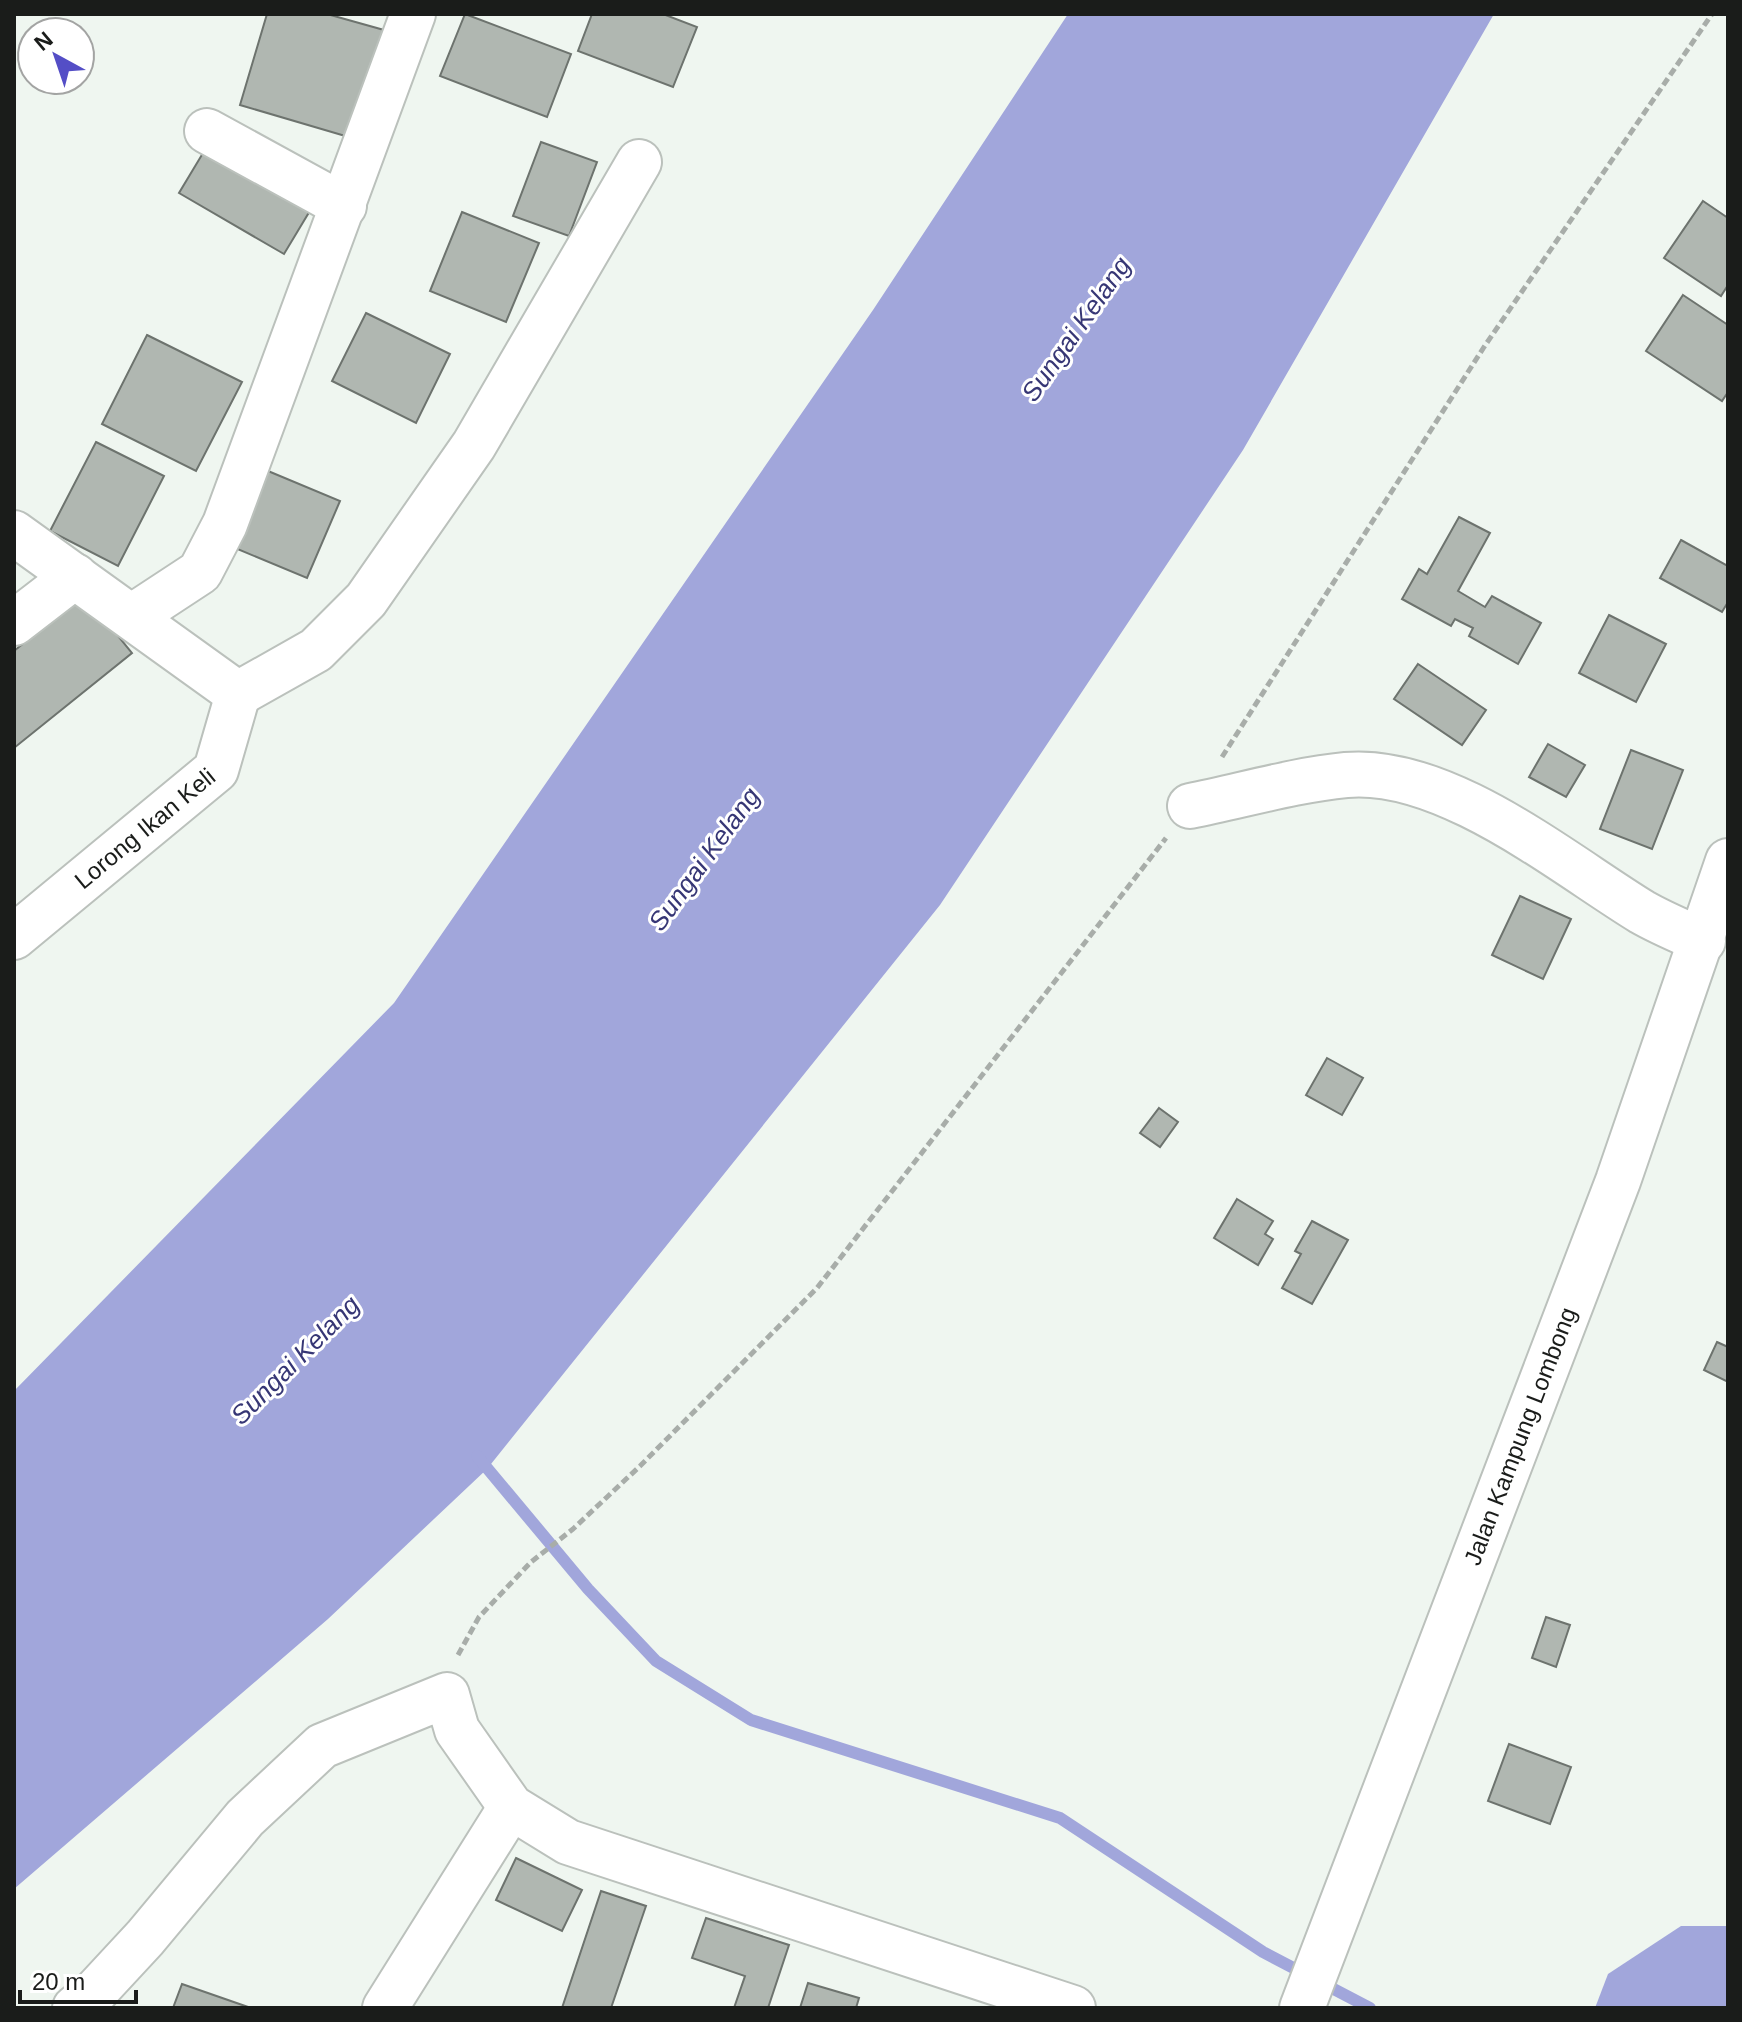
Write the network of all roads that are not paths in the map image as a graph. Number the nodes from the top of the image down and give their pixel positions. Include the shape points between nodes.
1 (413, 14) edge
2 (207, 131) dead end
3 (639, 162) dead end
4 (344, 206) junction
5 (14, 533) edge
6 (75, 576) junction
7 (133, 616) junction
8 (14, 623) edge
9 (238, 694) junction
10 (1190, 806) dead end
11 (1728, 861) edge
12 (14, 937) edge
13 (1703, 941) junction
14 (511, 1807) junction
15 (75, 2008) edge
16 (385, 2008) edge
17 (1073, 2008) edge
18 (1302, 2008) edge

1 - 4 street
2 - 4 street
3 - 9 street via 474,445 366,600 316,650
4 - 7 street via 225,524 200,572
5 - 6 street
6 - 7 street
6 - 8 street
7 - 9 street
9 - 12 street, Lorong Ikan Keli via 216,770
10 - 13 street via 1348,775 1384,777 1479,810 1646,914
11 - 13 street, Jalan Kampung Lombong
13 - 18 street, Jalan Kampung Lombong via 1618,1181
14 - 15 street via 457,1730 447,1695 322,1746 245,1818 145,1938
14 - 16 street
14 - 17 street via 568,1842

